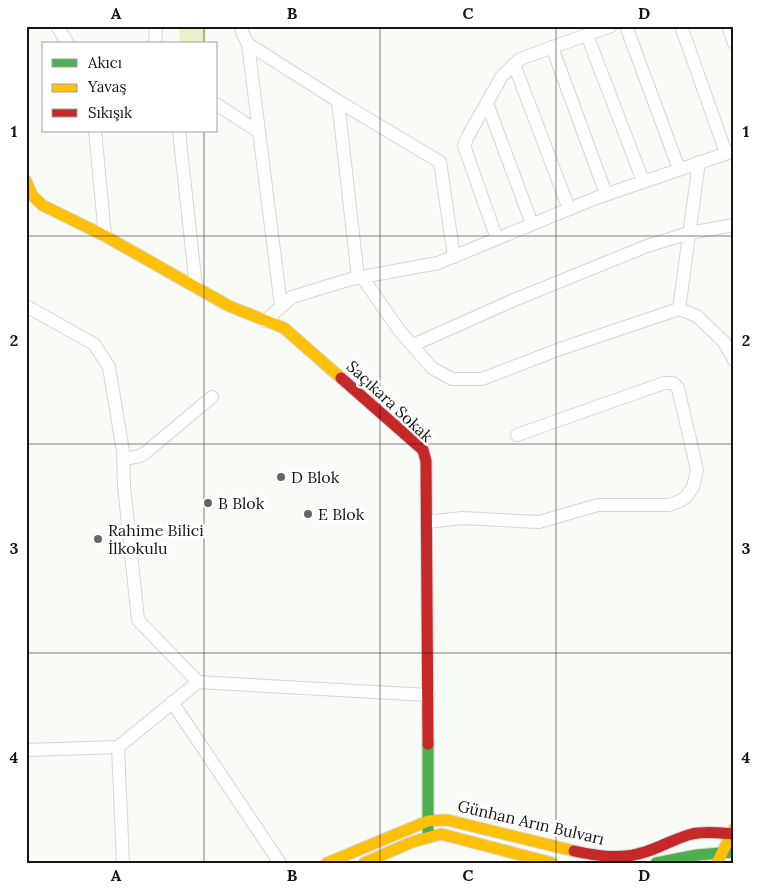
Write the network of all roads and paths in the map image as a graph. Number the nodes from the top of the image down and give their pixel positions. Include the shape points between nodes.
1 (56, 26) edge
2 (156, 26) edge
3 (241, 26) edge
4 (611, 26) edge
5 (626, 26) edge
6 (681, 26) edge
7 (728, 26) edge
8 (587, 35) junction
9 (67, 42) edge
10 (155, 42) edge
11 (734, 43) edge
12 (248, 44) junction
13 (552, 47) junction
14 (514, 64) junction
15 (338, 101) junction
16 (487, 103) junction
17 (218, 105) edge
18 (95, 132) edge
19 (179, 132) edge
20 (259, 132) junction
21 (730, 152) edge
22 (699, 162) junction
23 (679, 169) junction
24 (26, 180) edge
25 (643, 181) junction
26 (606, 194) junction
27 (569, 209) junction
28 (532, 224) junction
29 (734, 225) edge
30 (689, 233) junction
31 (105, 236) junction
32 (497, 239) junction
33 (454, 257) junction
34 (360, 278) junction
35 (196, 287) junction
36 (26, 306) edge
37 (281, 306) junction
38 (679, 310) junction
39 (265, 321) junction
40 (413, 346) junction
41 (734, 360) edge
42 (212, 397) dead end
43 (517, 435) dead end
44 (124, 459) junction
45 (427, 522) junction
46 (198, 682) junction
47 (428, 695) junction
48 (172, 702) junction
49 (118, 747) junction
50 (26, 750) edge
51 (428, 821) junction
52 (733, 833) edge
53 (428, 836) junction
54 (725, 856) edge
55 (537, 862) edge
56 (123, 863) edge
57 (280, 863) edge
58 (327, 863) edge
59 (364, 863) edge
60 (552, 863) edge
61 (656, 863) edge

1 - 9 street
2 - 10 street
3 - 12 street
4 - 8 street
5 - 23 street
6 - 21 street
7 - 11 street
8 - 13 street
8 - 25 street
12 - 15 street
12 - 20 street
13 - 14 street
13 - 26 street
14 - 16 street via 502,76
14 - 27 street
15 - 33 street via 440,162
15 - 34 street
16 - 28 street
16 - 32 street via 464,146
17 - 20 street
18 - 31 street
19 - 35 street
20 - 37 street
21 - 22 street
22 - 23 street
22 - 30 street
23 - 25 street
24 - 31 main road, Saçıkara Sokak via 32,195 42,205
25 - 26 street
26 - 27 street
27 - 28 street
28 - 32 street
29 - 30 street
30 - 38 street
30 - 40 street via 638,249
31 - 35 main road, Saçıkara Sokak
32 - 33 street
33 - 34 street
34 - 37 street via 292,297
34 - 40 street
35 - 39 main road, Saçıkara Sokak
36 - 44 street via 94,344 110,367
37 - 39 street
38 - 40 street via 560,349 482,379 452,380 432,368
38 - 41 street via 697,316 724,342
39 - 45 main road, Saçıkara Sokak via 284,328 423,450
42 - 44 street via 145,453
43 - 45 street via 664,383 673,383 678,388 696,464 695,482 686,497 669,505 598,505 539,522 462,518
44 - 46 street via 138,620
45 - 47 main road, Saçıkara Sokak
46 - 47 street
46 - 48 street
47 - 51 main road, Saçıkara Sokak
48 - 49 street
48 - 57 street
49 - 50 street
49 - 56 street
51 - 52 main road, Günhan Arın Bulvarı via 447,820 592,855 620,857 643,853 691,834
51 - 53 main road, Saçıkara Sokak
51 - 58 main road, Günhan Arın Bulvarı
52 - 54 main road
53 - 55 main road, Günhan Arın Bulvarı via 442,834
53 - 59 main road, Günhan Arın Bulvarı
54 - 61 main road via 698,855
55 - 60 main road, Günhan Arın Bulvarı

